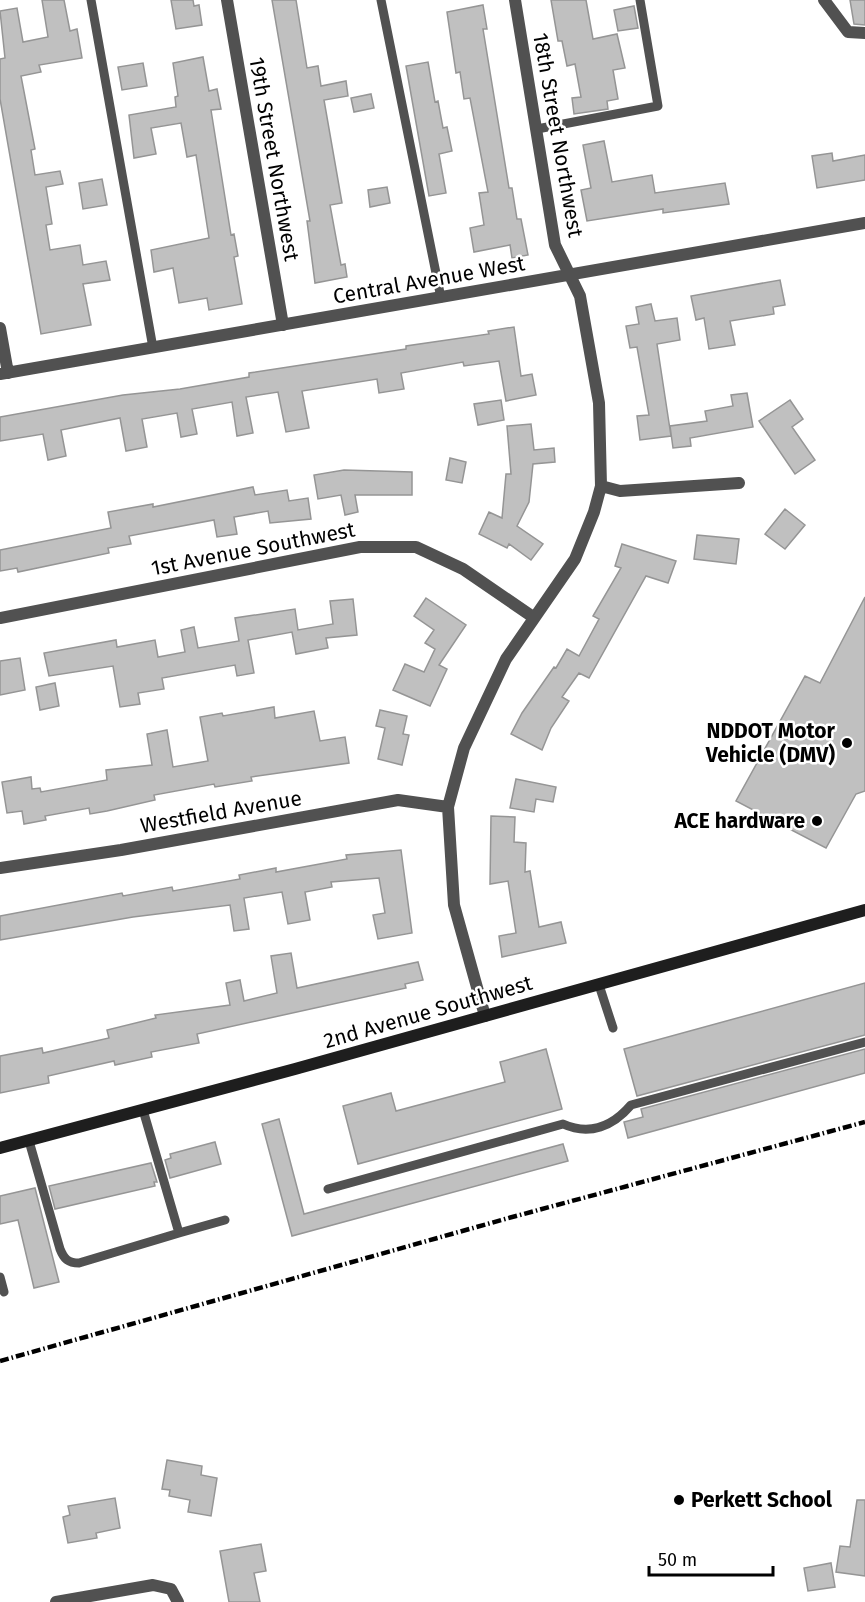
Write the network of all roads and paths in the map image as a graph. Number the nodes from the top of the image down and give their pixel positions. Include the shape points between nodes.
1 (91, 0) edge
2 (227, 0) edge
3 (381, 0) edge
4 (515, 0) edge
5 (640, 0) edge
6 (824, 0) edge
7 (865, 33) edge
8 (537, 129) junction
9 (865, 223) edge
10 (571, 275) junction
11 (441, 298) junction
12 (283, 325) junction
13 (0, 328) edge
14 (153, 348) junction
15 (4, 373) edge
16 (739, 483) dead end
17 (600, 486) junction
18 (532, 617) junction
19 (0, 618) edge
20 (448, 807) junction
21 (0, 868) edge
22 (865, 910) edge
23 (599, 985) junction
24 (485, 1016) junction
25 (613, 1029) dead end
26 (865, 1042) edge
27 (143, 1110) junction
28 (29, 1141) junction
29 (0, 1148) edge
30 (328, 1189) dead end
31 (225, 1220) dead end
32 (179, 1233) junction
33 (0, 1277) edge
34 (4, 1292) dead end
35 (56, 1602) edge
36 (178, 1602) edge

1 - 14 lane
2 - 12 street, 19th Street Northwest
3 - 11 lane
4 - 8 street, 18th Street Northwest
5 - 8 lane via 658,106
6 - 7 street via 848,32
8 - 10 street, 18th Street Northwest via 555,245
9 - 10 street, Central Avenue West
10 - 11 street, Central Avenue West
10 - 17 street, 18th Street Northwest via 580,296 598,403
11 - 12 street, Central Avenue West
12 - 14 street, Central Avenue West
13 - 15 street
14 - 15 street, Central Avenue West
16 - 17 street via 620,491
17 - 18 street, 18th Street Northwest via 575,559
18 - 19 street, 1st Avenue Southwest via 463,569 416,547 360,547
18 - 20 street, 18th Street Northwest via 506,659 464,748
20 - 21 street, Westfield Avenue via 398,800
20 - 24 street, 18th Street Northwest via 454,905
22 - 23 street, 2nd Avenue Southwest
23 - 24 street, 2nd Avenue Southwest
23 - 25 lane
24 - 27 street, 2nd Avenue Southwest
26 - 30 lane via 631,1105 617,1121 579,1131 563,1124
27 - 28 street, 2nd Avenue Southwest
27 - 32 lane
28 - 29 street, 2nd Avenue Southwest
28 - 32 lane via 60,1249 71,1263
31 - 32 lane
33 - 34 lane
35 - 36 street via 153,1585 171,1589

